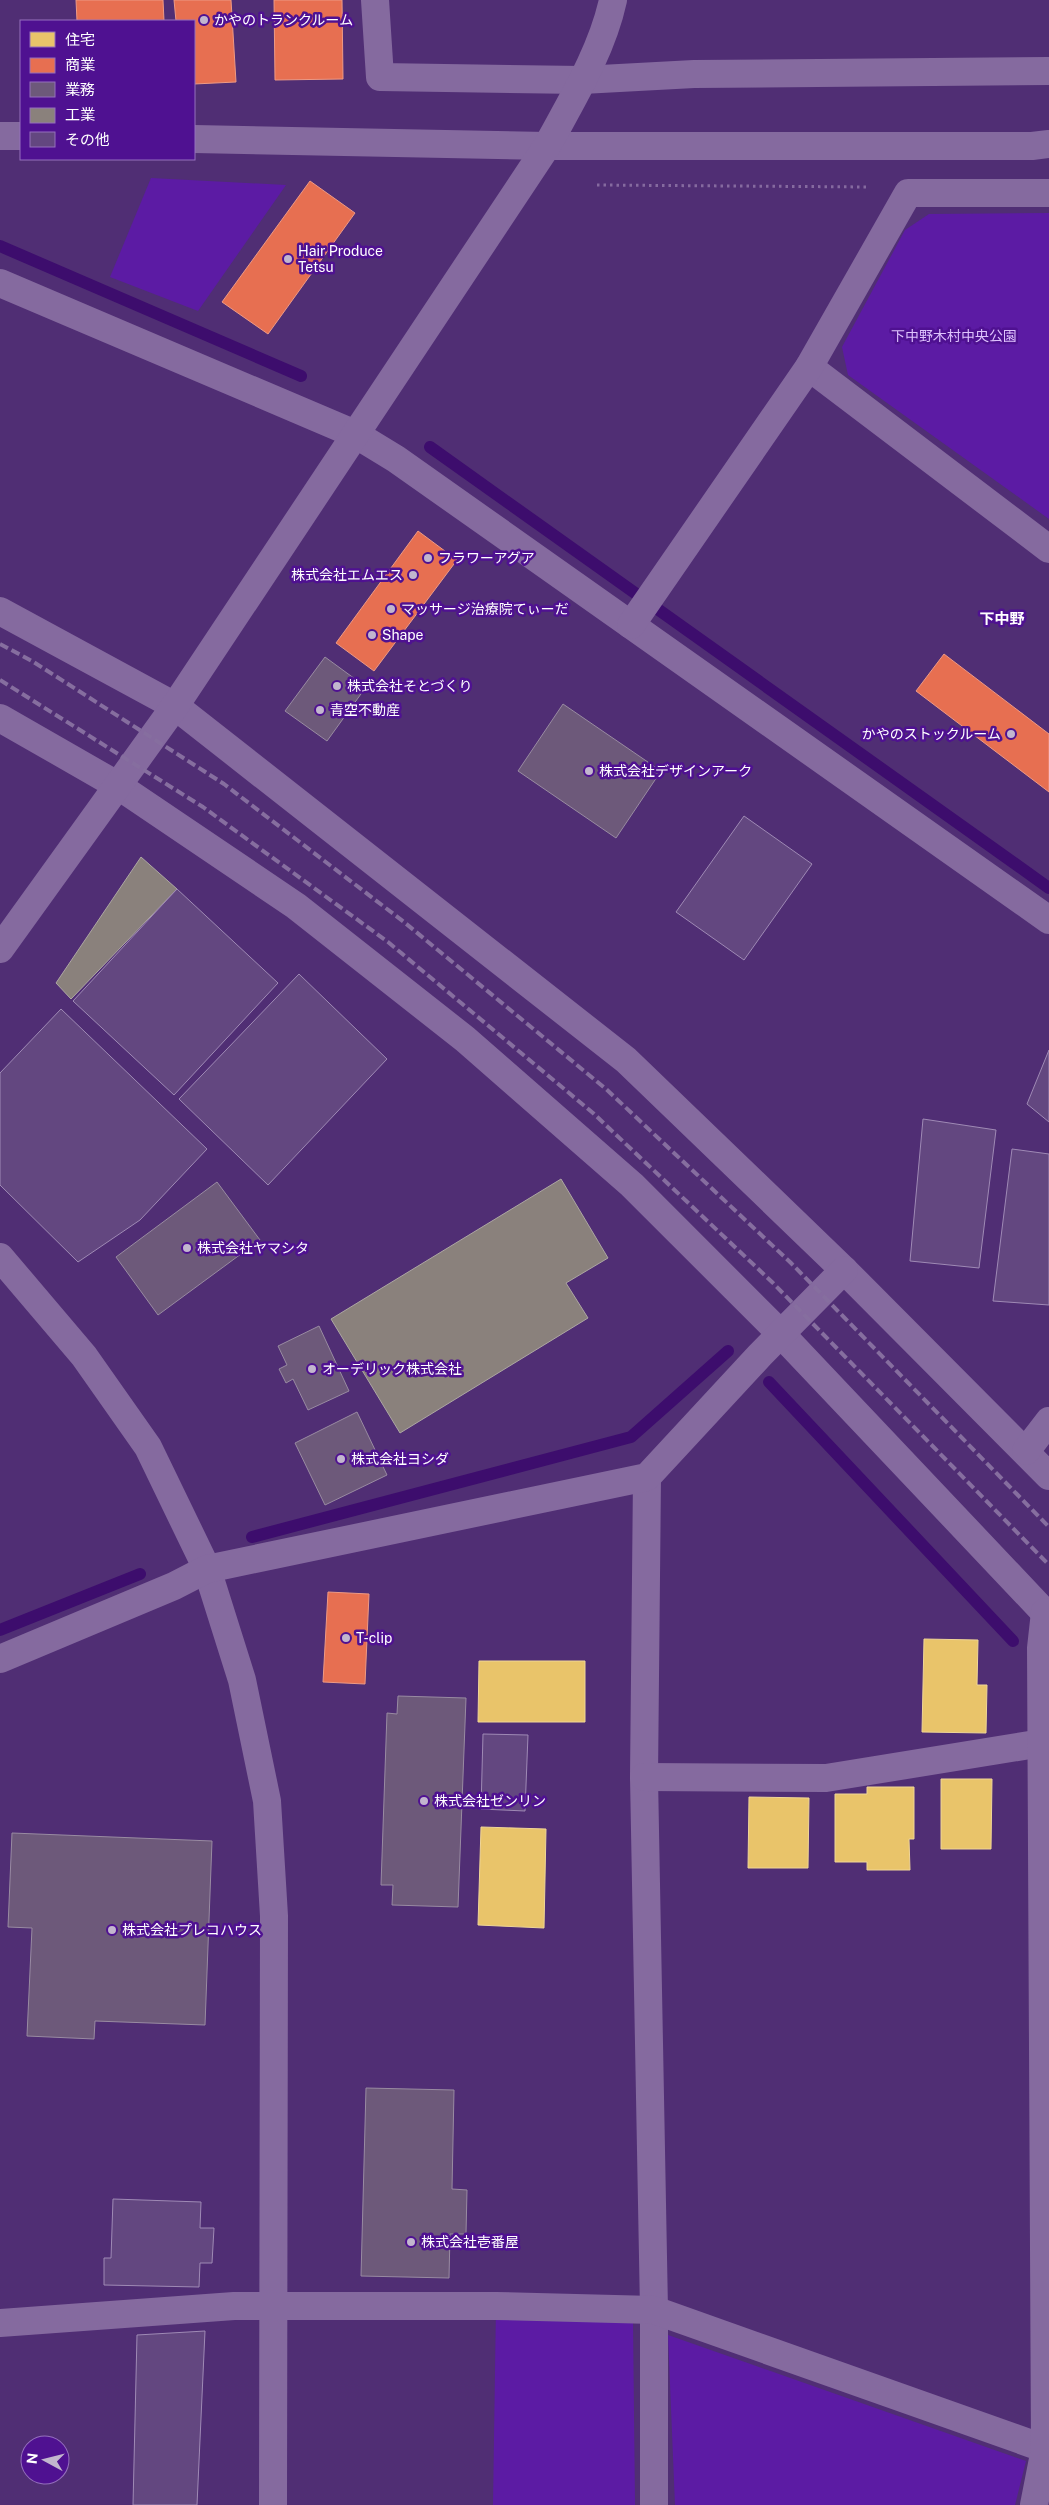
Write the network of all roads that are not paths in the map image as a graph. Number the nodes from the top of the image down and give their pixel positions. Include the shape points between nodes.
1 (375, 0) edge
2 (613, 0) edge
3 (1049, 71) edge
4 (582, 80) junction
5 (0, 136) edge
6 (20, 136) edge
7 (195, 139) edge
8 (1049, 144) edge
9 (547, 146) junction
10 (1049, 193) edge
11 (0, 283) edge
12 (809, 367) junction
13 (355, 434) junction
14 (1049, 549) edge
15 (641, 610) junction
16 (0, 611) edge
17 (175, 706) junction
18 (0, 718) edge
19 (118, 785) junction
20 (1049, 920) edge
21 (0, 950) edge
22 (0, 1257) edge
23 (844, 1270) junction
24 (781, 1334) junction
25 (1049, 1421) edge
26 (1026, 1451) junction
27 (1049, 1476) edge
28 (647, 1477) junction
29 (207, 1570) junction
30 (1047, 1614) edge
31 (0, 1660) edge
32 (1042, 1743) junction
33 (644, 1777) junction
34 (274, 2306) junction
35 (654, 2310) junction
36 (0, 2323) edge
37 (1047, 2449) edge
38 (273, 2505) edge
39 (654, 2505) edge
40 (1034, 2505) edge

1 - 4 street via 380,77
2 - 4 street
3 - 4 street via 678,74
4 - 9 street
5 - 6 street
7 - 9 street
8 - 9 street
9 - 13 street
10 - 12 street via 908,193
11 - 13 street
12 - 14 street
12 - 15 street
13 - 15 street
13 - 17 street
15 - 20 street
16 - 17 street
17 - 19 street
17 - 23 street via 626,1060
18 - 19 street
19 - 21 street
19 - 24 street via 296,906 465,1039 632,1185
22 - 29 street via 84,1356 148,1447
23 - 24 street
23 - 26 street
24 - 28 street
24 - 30 street
25 - 26 street
26 - 27 street
28 - 29 street
28 - 33 street
29 - 31 street
29 - 34 street via 242,1680 267,1801 274,1916
30 - 32 street via 1041,1648
32 - 33 street via 826,1778
32 - 37 street
33 - 35 street
34 - 35 street
34 - 36 street
34 - 38 street
35 - 37 street
35 - 39 street
37 - 40 street

